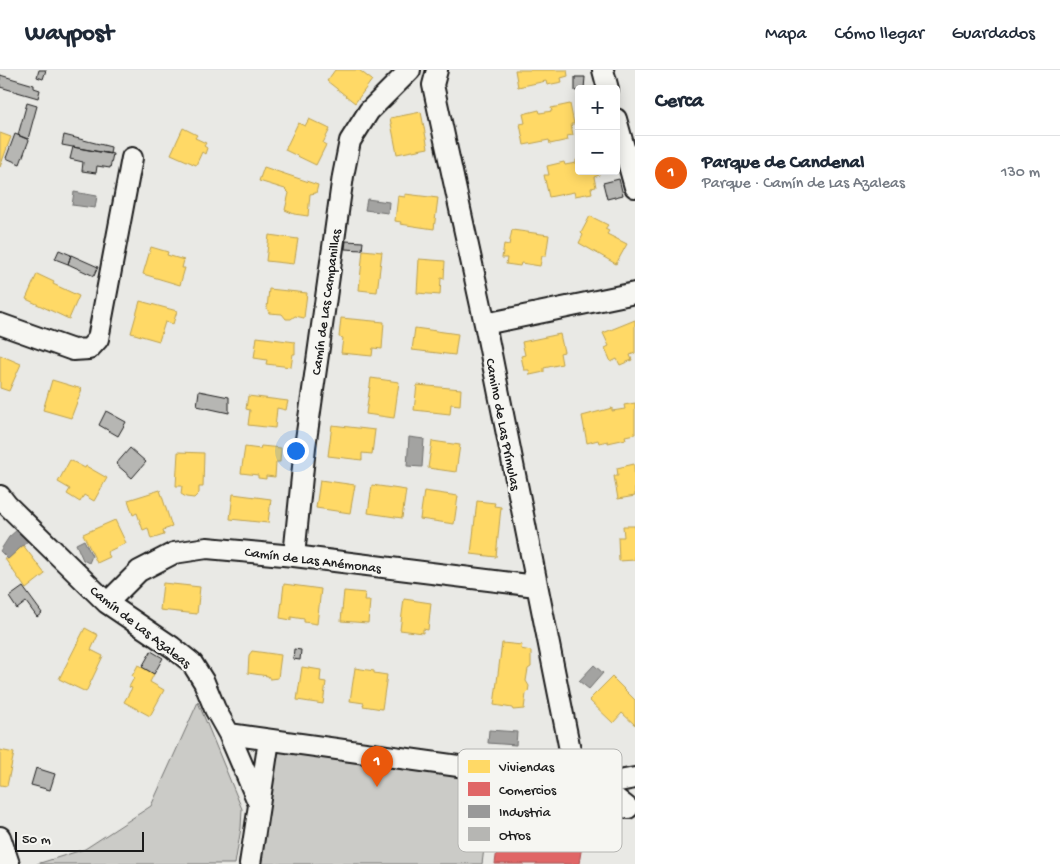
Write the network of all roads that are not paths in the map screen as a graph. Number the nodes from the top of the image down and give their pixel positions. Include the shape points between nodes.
1 (410, 70) edge
2 (437, 70) edge
3 (603, 70) edge
4 (607, 85) edge
5 (619, 130) edge
6 (132, 158) dead end
7 (635, 187) edge
8 (635, 293) edge
9 (0, 324) edge
10 (485, 324) junction
11 (0, 496) edge
12 (294, 556) junction
13 (536, 586) junction
14 (107, 603) junction
15 (228, 734) junction
16 (269, 740) junction
17 (570, 749) edge
18 (458, 765) edge
19 (635, 778) edge
20 (622, 780) edge
21 (635, 782) edge
22 (622, 798) edge
23 (259, 804) junction
24 (622, 806) edge
25 (631, 815) edge
26 (0, 837) edge
27 (8, 864) edge
28 (250, 864) edge

1 - 12 street, Camín de Las Campanillas via 369,111 350,142 305,447
2 - 10 street, Camino de Las Prímulas via 433,85
3 - 4 street
5 - 7 street
6 - 9 street via 98,339 89,349 73,350
8 - 10 street
10 - 13 street, Camino de Las Prímulas
11 - 14 street, Camín de Las Azaleas
12 - 13 street, Camín de Las Anémonas
12 - 14 street, Camín de Las Anémonas via 207,548 174,553 139,571
13 - 17 street, Camino de Las Prímulas
14 - 15 street, Camín de Las Azaleas via 192,664
15 - 16 street
15 - 23 street, Camín de Las Azaleas
16 - 18 street
16 - 23 street
19 - 20 street
21 - 25 street via 627,793
22 - 25 street
23 - 28 street
24 - 25 street
26 - 27 street

